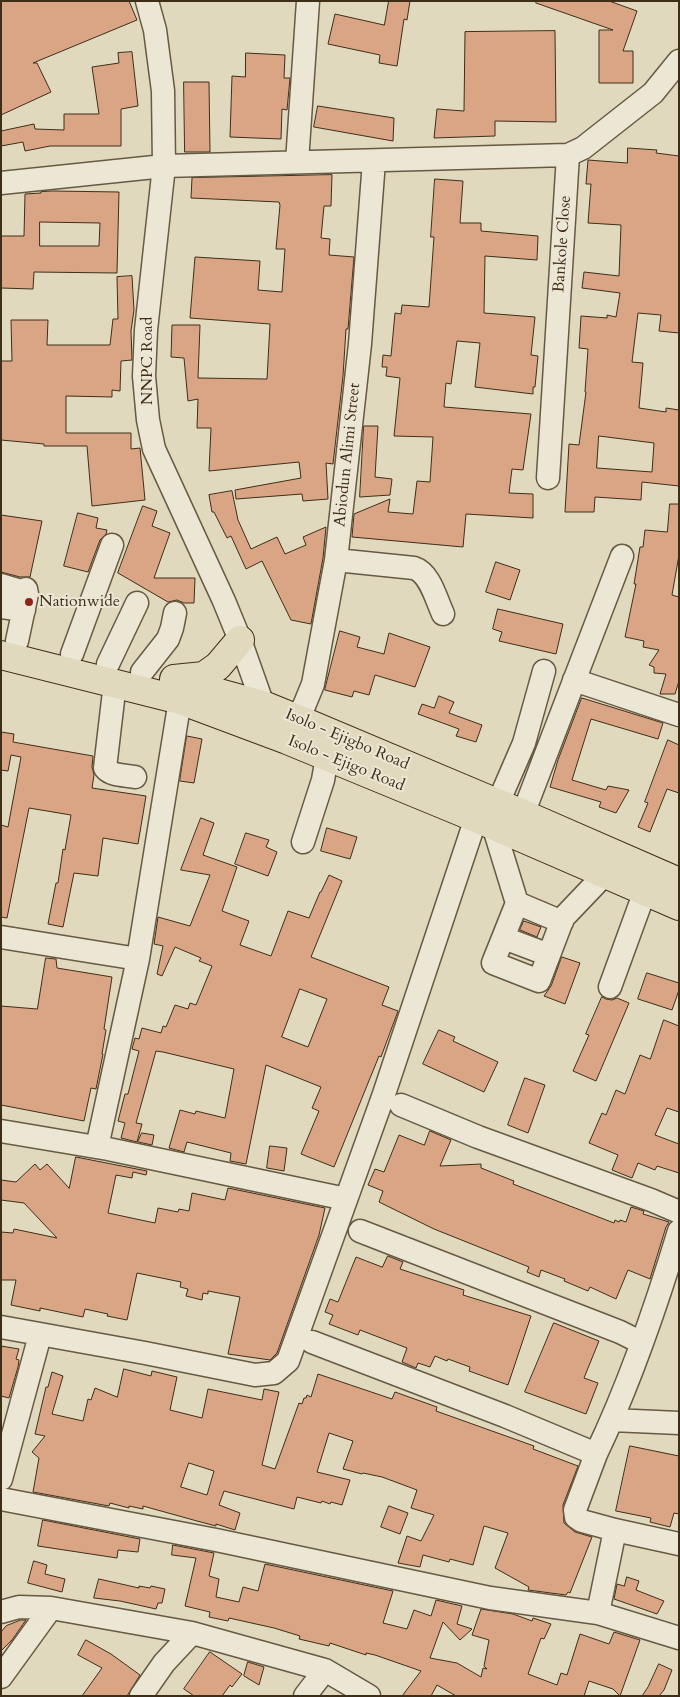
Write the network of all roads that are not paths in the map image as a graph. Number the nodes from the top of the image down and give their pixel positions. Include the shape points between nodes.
1 (146, 1) edge
2 (308, 1) edge
3 (679, 61) edge
4 (568, 155) junction
5 (374, 161) junction
6 (297, 162) junction
7 (164, 166) junction
8 (1, 183) edge
9 (548, 478) dead end
10 (112, 545) dead end
11 (622, 556) dead end
12 (336, 560) junction
13 (1, 585) edge
14 (137, 603) dead end
15 (1, 606) edge
16 (24, 610) junction
17 (175, 613) dead end
18 (443, 614) dead end
19 (240, 640) junction
20 (6, 644) edge
21 (72, 654) junction
22 (544, 671) dead end
23 (142, 672) junction
24 (111, 673) junction
25 (574, 680) junction
26 (175, 690) junction
27 (679, 715) edge
28 (260, 717) junction
29 (291, 729) junction
30 (328, 757) junction
31 (135, 777) dead end
32 (523, 814) junction
33 (489, 815) junction
34 (303, 842) dead end
35 (605, 874) junction
36 (679, 882) edge
37 (645, 891) junction
38 (517, 903) junction
39 (679, 906) edge
40 (562, 922) junction
41 (1, 937) edge
42 (138, 959) junction
43 (610, 987) dead end
44 (401, 1105) dead end
45 (1, 1131) edge
46 (97, 1147) junction
47 (346, 1199) junction
48 (679, 1212) edge
49 (360, 1231) dead end
50 (679, 1231) edge
51 (671, 1285) edge
52 (1, 1327) edge
53 (40, 1335) junction
54 (312, 1342) dead end
55 (642, 1343) junction
56 (612, 1420) junction
57 (679, 1423) edge
58 (596, 1454) junction
59 (1, 1479) edge
60 (1, 1499) edge
61 (615, 1530) junction
62 (679, 1544) edge
63 (51, 1608) junction
64 (1, 1612) edge
65 (598, 1613) junction
66 (192, 1633) junction
67 (679, 1638) edge
68 (325, 1670) junction
69 (1, 1677) edge
70 (141, 1696) edge
71 (305, 1696) edge
72 (369, 1696) edge

1 - 7 street, NNPC Road via 155,30 163,90
2 - 6 street
3 - 4 street via 653,93 583,148
4 - 5 street
4 - 9 street, Bankole Close
5 - 6 street
5 - 12 street, Abiodun Alimi Street via 360,344
6 - 7 street
7 - 8 street
7 - 19 street, NNPC Road via 146,330 144,376 148,420 154,449
10 - 21 street
11 - 25 street
12 - 18 street via 421,570
12 - 29 street, Abiodun Alimi Street via 313,684
13 - 16 street via 21,591 26,589
14 - 24 street
15 - 16 street
16 - 20 street
17 - 23 street via 168,638
19 - 26 main road via 218,666
19 - 28 street, NNPC Road
20 - 21 main road, Isolo - Ejigbo Road
20 - 24 main road
21 - 24 main road, Isolo - Ejigbo Road
22 - 33 street via 524,743
23 - 24 main road, Isolo - Ejigbo Road
23 - 26 main road, Isolo - Ejigbo Road
24 - 26 main road
24 - 31 street via 105,768 112,773
25 - 27 street
25 - 32 street
26 - 28 main road, Isolo - Ejigbo Road
26 - 42 street
28 - 29 main road, Isolo - Ejigbo Road
29 - 30 main road, Isolo - Ejigo Road
29 - 33 main road, Isolo - Ejigbo Road
30 - 33 main road, Isolo - Ejigo Road
30 - 34 street
32 - 33 main road, Isolo - Ejigbo Road
32 - 36 main road, Isolo - Ejigbo Road
33 - 35 main road, Isolo - Ejigo Road
33 - 38 street
33 - 47 street
35 - 37 main road, Isolo - Ejigo Road
35 - 40 street
37 - 39 main road, Isolo - Ejigo Road
37 - 43 street
38 - 40 street
38 - 40 street via 493,963 539,981
41 - 42 street
42 - 46 street
44 - 48 street
45 - 46 street
46 - 47 street
47 - 53 street via 288,1361 274,1373 255,1375
49 - 55 street
50 - 51 street
51 - 55 street
52 - 53 street
53 - 59 street
54 - 58 street
55 - 56 street
56 - 57 street
56 - 58 street
58 - 61 street via 575,1510 576,1517
60 - 65 street via 490,1598
61 - 62 street
61 - 65 street
63 - 64 street via 19,1607
63 - 66 street
63 - 69 street
65 - 67 street
66 - 68 street
66 - 70 street via 164,1663
68 - 71 street
68 - 72 street

